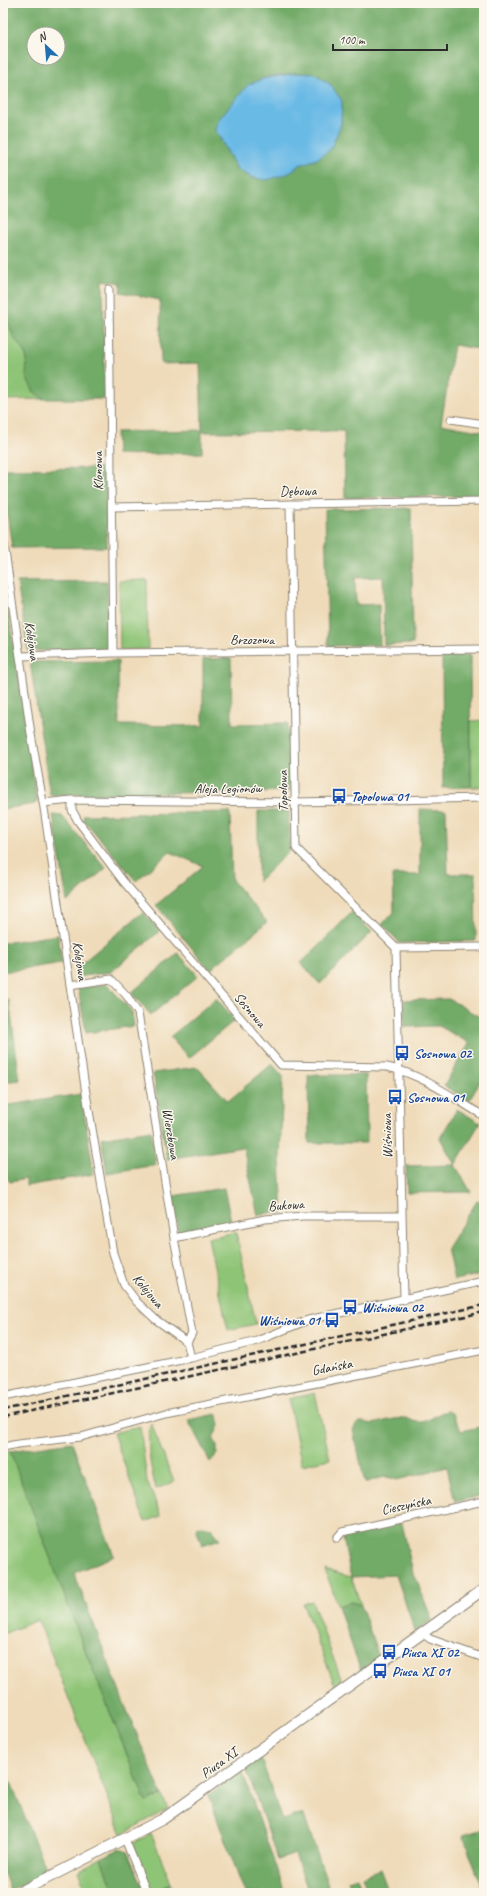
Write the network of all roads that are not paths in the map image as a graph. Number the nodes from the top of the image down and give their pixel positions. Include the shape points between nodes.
1 (109, 289) dead end
2 (451, 419) dead end
3 (484, 424) edge
4 (484, 501) edge
5 (290, 504) junction
6 (112, 507) junction
7 (3, 537) edge
8 (484, 649) edge
9 (293, 652) junction
10 (114, 653) junction
11 (21, 656) junction
12 (484, 798) edge
13 (72, 800) junction
14 (296, 802) junction
15 (43, 803) junction
16 (484, 947) edge
17 (396, 948) junction
18 (70, 985) junction
19 (399, 1069) junction
20 (484, 1116) edge
21 (402, 1216) junction
22 (174, 1238) junction
23 (484, 1281) edge
24 (404, 1300) junction
25 (187, 1342) junction
26 (484, 1350) edge
27 (191, 1358) junction
28 (3, 1396) edge
29 (3, 1447) edge
30 (484, 1501) edge
31 (337, 1538) dead end
32 (484, 1589) edge
33 (422, 1633) junction
34 (484, 1658) edge
35 (125, 1839) junction
36 (18, 1893) edge
37 (147, 1893) edge

1 - 6 street, Klonowa
2 - 3 street
4 - 5 street, Dębowa
5 - 6 street, Dębowa
5 - 9 street, Topolowa
6 - 10 street, Klonowa
7 - 11 street, Kolejowa
8 - 9 street, Brzozowa
9 - 10 street, Brzozowa
9 - 14 street, Topolowa
10 - 11 street, Brzozowa
11 - 15 street, Kolejowa
12 - 14 street, Aleja Legionów
13 - 14 street, Aleja Legionów
13 - 15 street, Aleja Legionów
13 - 19 street, Sosnowa via 72,810 78,821 123,881 281,1065
14 - 17 street, Topolowa via 296,848
15 - 18 street, Kolejowa
16 - 17 street
17 - 19 street, Wiśniowa
18 - 22 street, Wierzbowa via 111,979 138,1013
18 - 25 street, Kolejowa via 112,1253 124,1285 137,1302 155,1319
19 - 20 street, Sosnowa via 413,1074
19 - 21 street, Wiśniowa
21 - 22 street, Bukowa via 303,1216 265,1219
21 - 24 street, Wiśniowa
22 - 25 street, Wierzbowa via 192,1333
23 - 24 street
24 - 27 street via 302,1322 257,1341
25 - 27 street
26 - 29 street, Gdańska via 184,1409 92,1435
27 - 28 street
30 - 31 street, Cieszyńska via 342,1532
32 - 33 street, Piusa XI
33 - 34 street via 430,1639
33 - 35 street, Piusa XI via 204,1790 163,1818
35 - 36 street, Piusa XI
35 - 37 street

